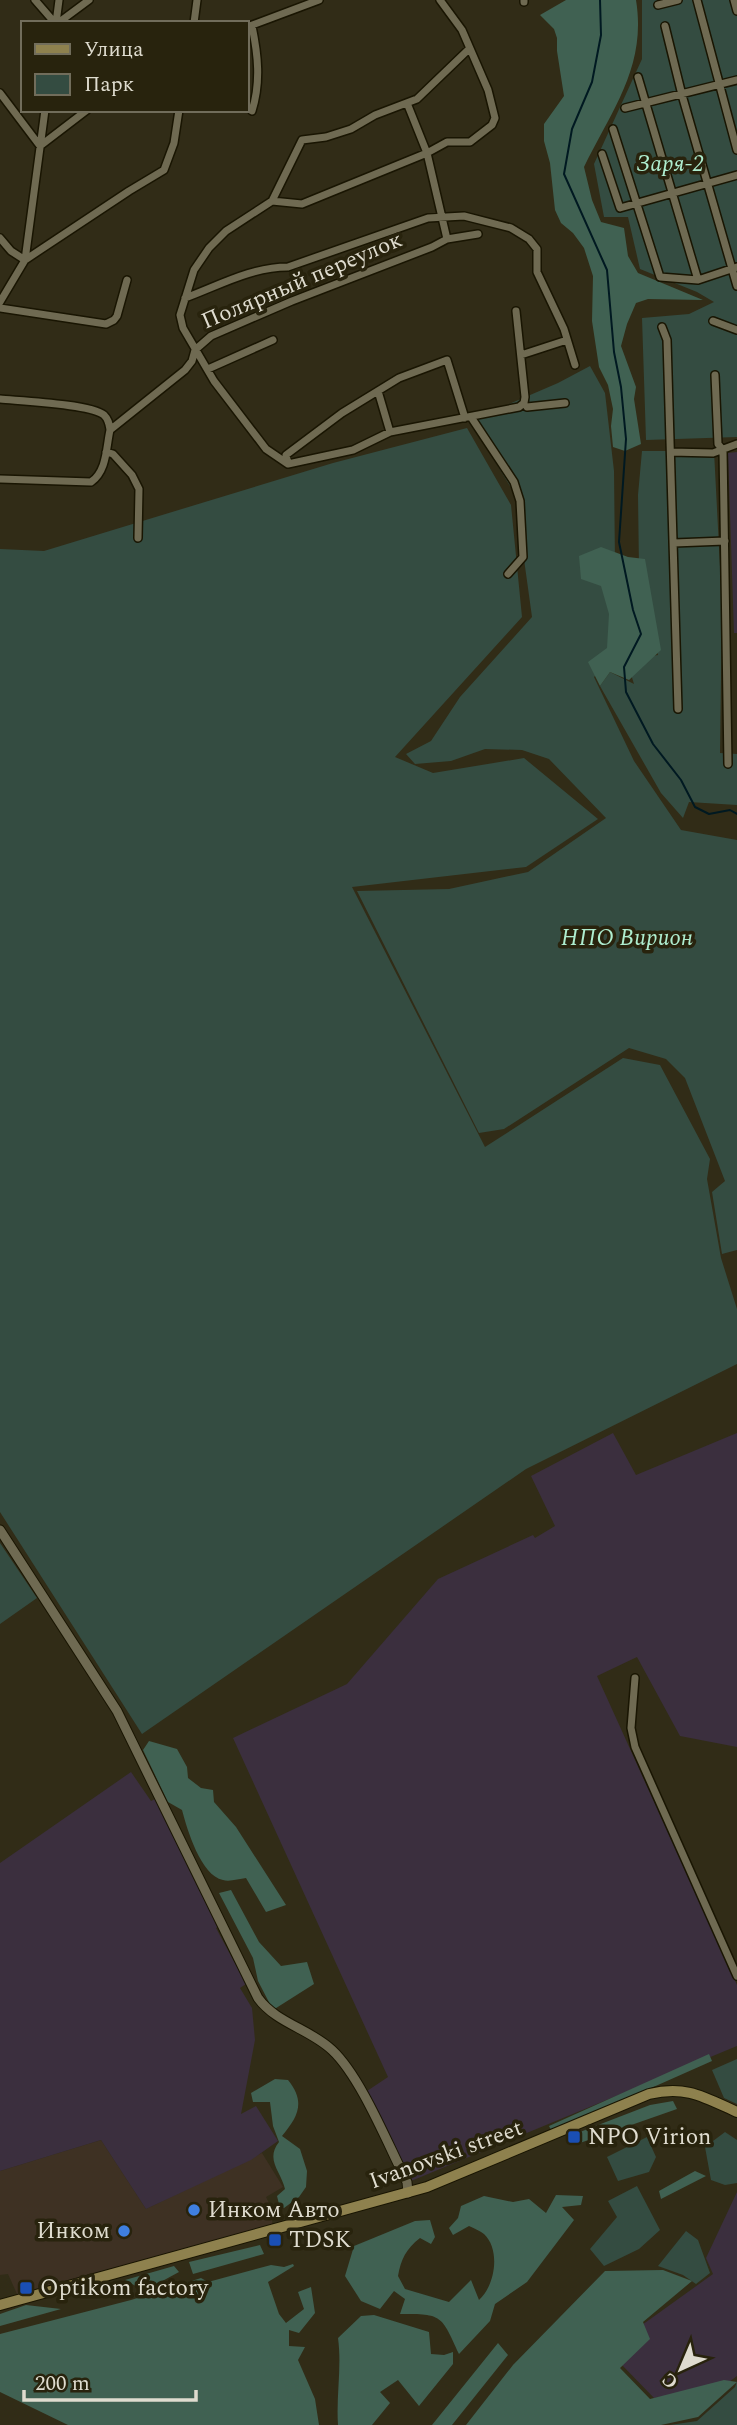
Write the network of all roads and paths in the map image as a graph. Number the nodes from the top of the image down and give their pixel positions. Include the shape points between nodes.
1 (35, 0) edge
2 (59, 0) edge
3 (89, 0) edge
4 (197, 0) edge
5 (319, 0) edge
6 (440, 0) edge
7 (678, 0) edge
8 (697, 0) edge
9 (734, 0) edge
10 (307, 3) edge
11 (659, 5) dead end
12 (737, 11) edge
13 (54, 21) edge
14 (56, 21) edge
15 (59, 21) edge
16 (194, 21) edge
17 (249, 26) edge
18 (664, 26) dead end
19 (469, 49) junction
20 (639, 77) dead end
21 (737, 80) edge
22 (719, 85) junction
23 (0, 93) edge
24 (682, 95) junction
25 (407, 103) junction
26 (647, 104) junction
27 (625, 108) dead end
28 (252, 111) dead end
29 (45, 112) edge
30 (84, 112) edge
31 (179, 112) edge
32 (613, 129) dead end
33 (40, 146) junction
34 (737, 150) edge
35 (427, 153) junction
36 (603, 154) dead end
37 (737, 174) edge
38 (708, 182) junction
39 (673, 192) junction
40 (272, 201) junction
41 (637, 203) junction
42 (441, 217) junction
43 (478, 234) dead end
44 (0, 238) edge
45 (444, 241) junction
46 (24, 260) junction
47 (734, 268) edge
48 (127, 280) dead end
49 (698, 280) junction
50 (737, 286) edge
51 (185, 298) junction
52 (0, 302) edge
53 (0, 308) edge
54 (516, 311) dead end
55 (713, 321) dead end
56 (662, 327) dead end
57 (737, 330) edge
58 (273, 340) dead end
59 (567, 340) junction
60 (195, 350) junction
61 (521, 355) junction
62 (575, 365) dead end
63 (208, 369) junction
64 (715, 374) dead end
65 (378, 391) junction
66 (0, 399) edge
67 (565, 403) dead end
68 (527, 407) dead end
69 (468, 418) junction
70 (110, 430) junction
71 (390, 432) junction
72 (737, 444) edge
73 (723, 450) junction
74 (106, 452) junction
75 (671, 452) junction
76 (288, 464) junction
77 (0, 480) edge
78 (138, 537) dead end
79 (725, 541) junction
80 (674, 543) junction
81 (508, 574) dead end
82 (678, 709) dead end
83 (728, 764) dead end
84 (0, 1530) edge
85 (635, 1678) dead end
86 (737, 1976) edge
87 (737, 2112) edge
88 (408, 2193) junction
89 (0, 2305) edge

1 - 13 street
2 - 14 street
3 - 15 street
4 - 16 street
5 - 10 street
6 - 19 street via 462,30
7 - 11 street
8 - 22 street
9 - 12 street
10 - 17 street
17 - 28 street via 258,53
18 - 24 street
19 - 25 street
19 - 35 street via 495,118 470,142 447,142
20 - 26 street
21 - 22 street
22 - 24 street
22 - 34 street
23 - 33 street
24 - 26 street
24 - 38 street
25 - 35 street
25 - 40 street via 351,129 302,140
26 - 27 street
26 - 39 street
29 - 33 street
30 - 33 street
31 - 46 street via 164,170
32 - 41 street
33 - 46 street
35 - 40 street via 302,204
35 - 42 street
36 - 41 street via 620,208
37 - 38 street
38 - 39 street
38 - 47 street
39 - 41 street
39 - 49 street
40 - 51 street via 209,248 194,270
41 - 49 street via 660,277
42 - 45 street
42 - 51 street via 288,267 243,274
42 - 59 street via 464,216 511,228 529,239 537,248 537,272
43 - 45 street, Полярный переулок
44 - 46 street
45 - 60 street, Полярный переулок via 269,311 211,337
46 - 52 street
47 - 49 street
47 - 50 street
48 - 53 street via 117,316 106,324
51 - 60 street via 180,316
54 - 61 street
55 - 57 street
56 - 75 street via 667,340
58 - 63 street
59 - 61 street
59 - 62 street
60 - 63 street
60 - 70 street, Полярный переулок via 185,370
61 - 69 street via 524,403
63 - 76 street via 267,449
64 - 73 street via 718,444
65 - 69 street via 447,360
65 - 71 street
65 - 76 street via 286,455
66 - 70 street via 90,409 105,416
67 - 68 street
69 - 71 street
69 - 81 street via 514,482 520,502 523,557
70 - 74 street
71 - 76 street via 353,450
72 - 73 street
73 - 75 street
73 - 79 street
74 - 77 street via 103,470 91,482
74 - 78 street via 114,454 139,489
75 - 80 street
79 - 80 street
79 - 83 street
80 - 82 street
84 - 88 street via 117,1711 258,1998 273,2014 331,2049 345,2065 407,2182
85 - 86 street via 631,1728 635,1747
87 - 88 main road, Ivanovski street via 690,2092 657,2092
88 - 89 main road, Ivanovski street

